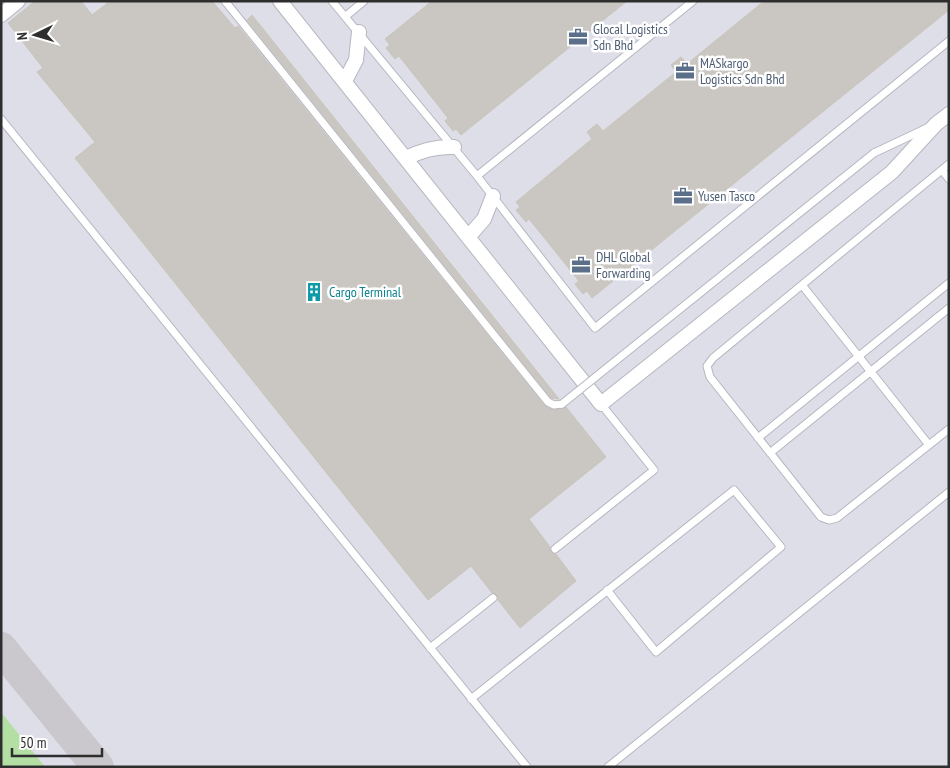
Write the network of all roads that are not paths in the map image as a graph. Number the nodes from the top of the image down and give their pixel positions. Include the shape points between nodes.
1 (18, 1) edge
2 (225, 1) edge
3 (281, 1) edge
4 (332, 1) edge
5 (364, 1) edge
6 (693, 1) edge
7 (1, 15) edge
8 (346, 16) junction
9 (358, 32) junction
10 (949, 41) edge
11 (344, 81) junction
12 (949, 114) edge
13 (1, 119) edge
14 (936, 124) junction
15 (454, 147) junction
16 (406, 158) junction
17 (949, 164) edge
18 (942, 170) junction
19 (477, 176) junction
20 (949, 179) edge
21 (493, 196) junction
22 (469, 236) junction
23 (949, 283) edge
24 (802, 284) junction
25 (949, 308) edge
26 (859, 356) junction
27 (871, 371) junction
28 (601, 404) junction
29 (949, 429) edge
30 (758, 438) junction
31 (929, 445) junction
32 (770, 453) junction
33 (949, 492) edge
34 (555, 549) dead end
35 (607, 590) junction
36 (493, 598) dead end
37 (430, 648) junction
38 (472, 699) junction
39 (527, 767) edge
40 (608, 767) edge

1 - 7 street
2 - 14 lane, bridge via 548,402 554,405 562,404 874,153
3 - 11 street
4 - 8 lane
5 - 8 lane
6 - 19 lane
8 - 9 lane
9 - 11 street via 356,60
9 - 15 lane
10 - 21 lane via 595,328
11 - 16 street
12 - 14 street
13 - 37 lane
14 - 28 street via 892,172
15 - 16 street via 427,149
15 - 19 lane
16 - 22 street
17 - 18 lane
18 - 20 lane
18 - 24 lane
19 - 21 lane
21 - 22 street via 484,219
22 - 28 street
23 - 26 lane
24 - 26 lane
24 - 30 lane via 707,366 710,377
25 - 27 lane
26 - 27 lane
26 - 30 lane
27 - 31 lane
27 - 32 lane
28 - 34 lane via 654,470
29 - 31 lane
30 - 32 lane
31 - 32 lane via 837,518 828,520 821,517
33 - 40 lane
35 - 35 lane via 734,490 781,548 656,652
35 - 38 lane
36 - 37 lane
37 - 38 lane
38 - 39 lane

